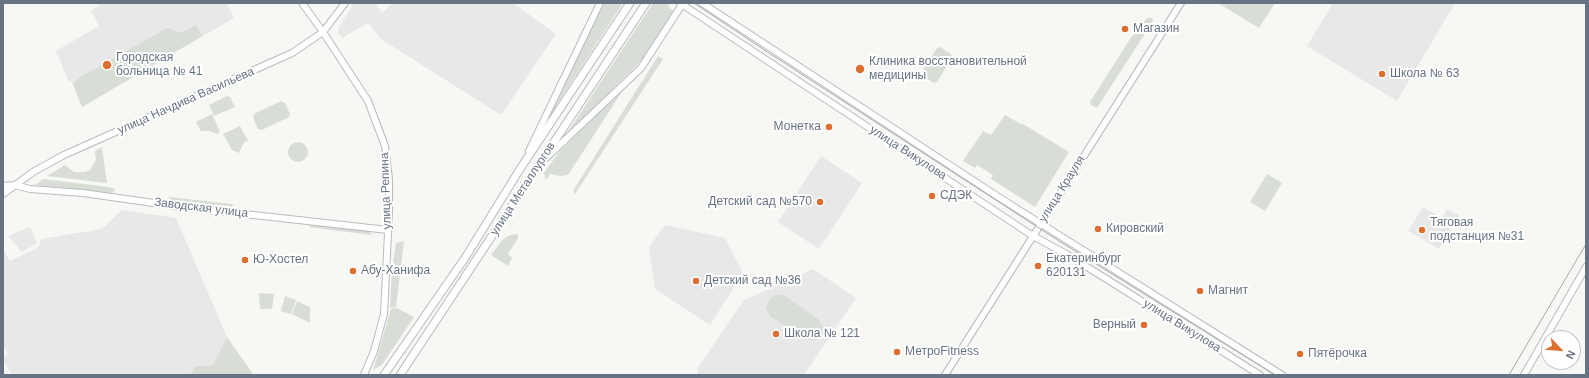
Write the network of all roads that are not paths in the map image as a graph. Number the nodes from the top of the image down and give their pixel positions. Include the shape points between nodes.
1 (302, 3) edge
2 (345, 3) edge
3 (600, 3) edge
4 (630, 3) edge
5 (646, 3) edge
6 (702, 3) edge
7 (1181, 3) edge
8 (682, 4) edge
9 (322, 32) junction
10 (537, 166) junction
11 (520, 169) junction
12 (15, 185) junction
13 (3, 186) edge
14 (3, 194) edge
15 (1041, 223) junction
16 (388, 230) junction
17 (1033, 236) junction
18 (1586, 267) edge
19 (364, 375) edge
20 (384, 375) edge
21 (400, 375) edge
22 (945, 375) edge
23 (1260, 375) edge
24 (1282, 375) edge
25 (1524, 375) edge

1 - 9 street, улица Репина
2 - 9 street, улица Начдива Васильева
3 - 11 street
4 - 11 main road, улица Металлургов
5 - 10 main road, улица Металлургов
6 - 15 street, улица Викулова
7 - 15 street, улица Крауля
8 - 10 street via 641,68
8 - 17 street, улица Викулова
9 - 12 street, улица Начдива Васильева via 292,53 64,155
9 - 16 street, улица Репина via 368,101 385,146
10 - 21 main road, улица Металлургов
11 - 20 main road, улица Металлургов via 465,258
12 - 13 street
12 - 14 street, улица Начдива Васильева
12 - 16 street, Заводская улица via 30,189 83,193
15 - 17 street, улица Крауля
15 - 24 street, улица Викулова
16 - 19 street, улица Репина via 384,314 374,352
17 - 22 street, улица Крауля
17 - 23 street, улица Викулова via 1081,263
18 - 25 street

